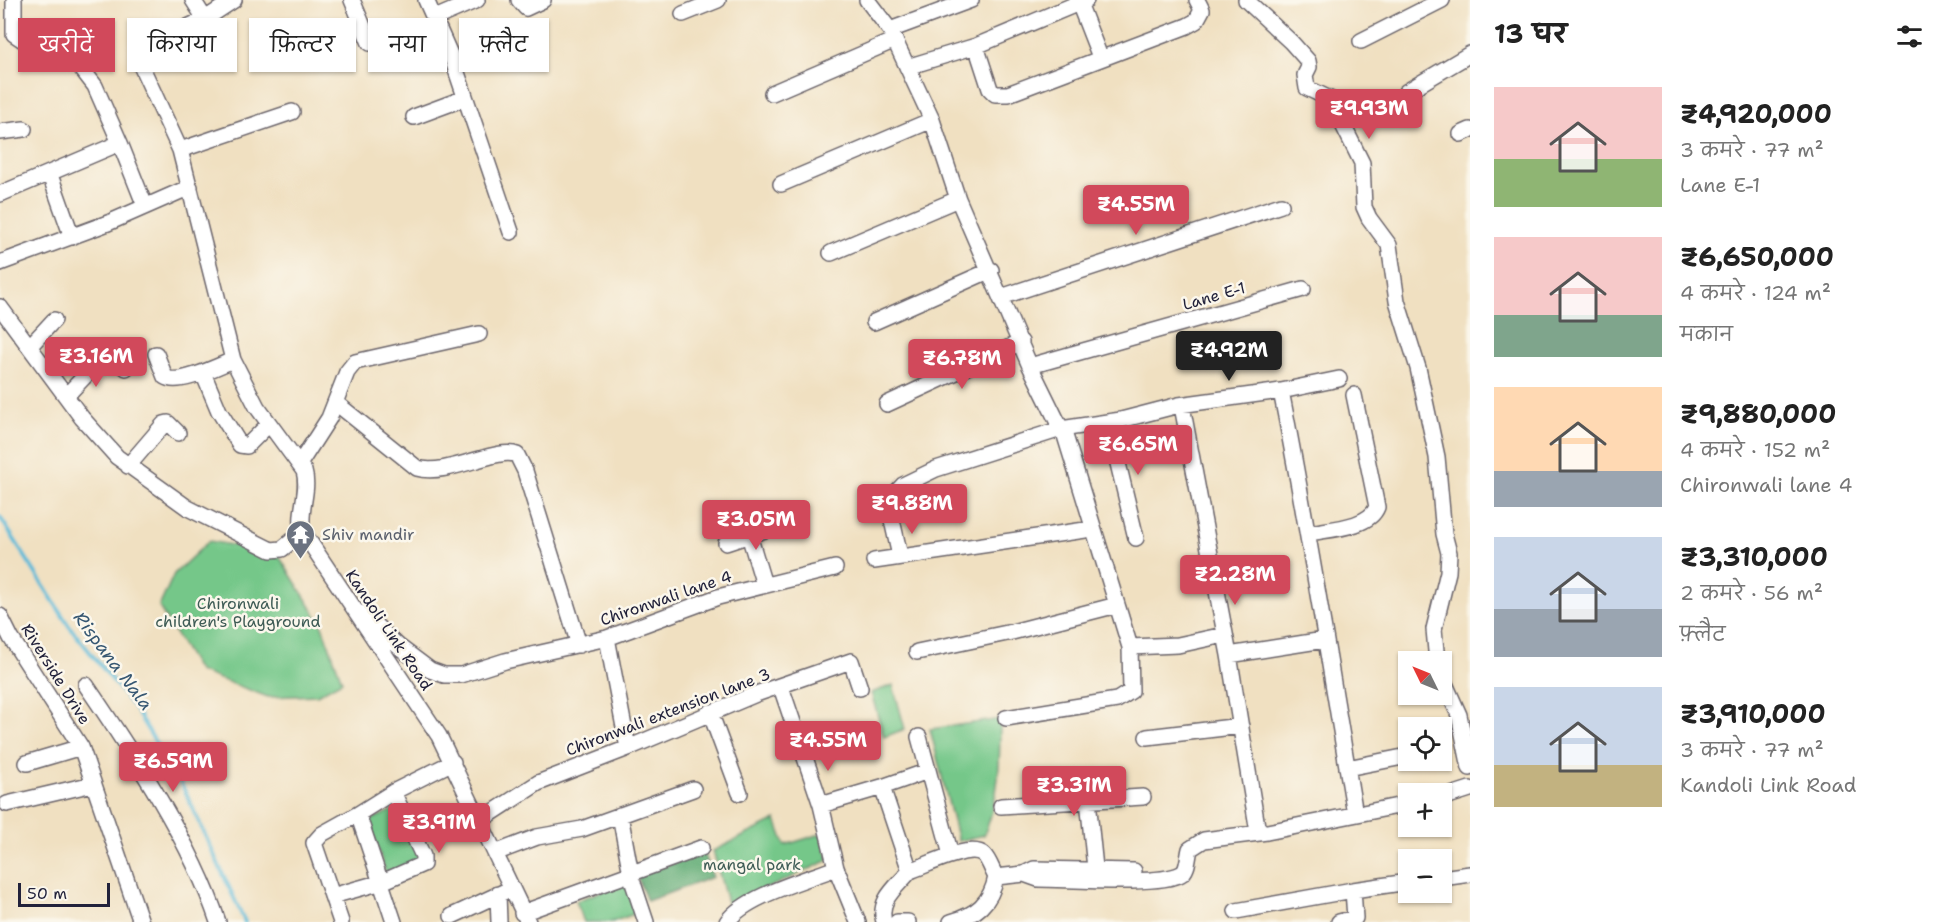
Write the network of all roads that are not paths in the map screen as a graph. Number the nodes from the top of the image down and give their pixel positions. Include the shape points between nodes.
1 (14, 0) edge
2 (193, 0) edge
3 (234, 0) edge
4 (352, 0) edge
5 (426, 0) edge
6 (477, 0) edge
7 (519, 0) edge
8 (543, 0) edge
9 (718, 0) edge
10 (867, 0) edge
11 (971, 0) edge
12 (1197, 0) edge
13 (1246, 0) edge
14 (1442, 0) edge
15 (1083, 2) edge
16 (683, 15) dead end
17 (204, 18) edge
18 (207, 18) edge
19 (435, 18) joint
20 (892, 35) junction
21 (368, 38) edge
22 (1361, 41) dead end
23 (976, 46) junction
24 (447, 50) edge
25 (1470, 54) edge
26 (1100, 57) junction
27 (907, 68) junction
28 (142, 72) edge
29 (1406, 92) dead end
30 (772, 93) dead end
31 (465, 98) junction
32 (292, 112) dead end
33 (414, 117) dead end
34 (932, 120) junction
35 (24, 129) dead end
36 (0, 132) edge
37 (120, 143) junction
38 (180, 150) junction
39 (50, 175) junction
40 (781, 184) dead end
41 (190, 187) junction
42 (0, 194) edge
43 (958, 199) junction
44 (1281, 205) dead end
45 (145, 206) junction
46 (511, 232) dead end
47 (72, 237) junction
48 (831, 254) dead end
49 (0, 263) edge
50 (991, 270) junction
51 (1303, 289) dead end
52 (1000, 297) junction
53 (0, 308) edge
54 (54, 320) dead end
55 (874, 322) dead end
56 (479, 334) dead end
57 (1021, 342) junction
58 (30, 346) junction
59 (156, 354) dead end
60 (233, 360) junction
61 (1030, 366) junction
62 (126, 368) dead end
63 (203, 373) junction
64 (1339, 379) dead end
65 (1281, 391) junction
66 (1354, 395) dead end
67 (66, 396) junction
68 (336, 403) junction
69 (887, 404) dead end
70 (1182, 406) junction
71 (1108, 422) junction
72 (269, 424) junction
73 (1062, 429) junction
74 (178, 433) dead end
75 (300, 463) junction
76 (128, 466) junction
77 (774, 526) dead end
78 (1092, 529) junction
79 (303, 532) junction
80 (1309, 533) junction
81 (749, 536) junction
82 (1136, 538) dead end
83 (726, 543) dead end
84 (900, 556) junction
85 (874, 561) dead end
86 (835, 568) dead end
87 (764, 585) junction
88 (345, 597) junction
89 (1117, 604) junction
90 (0, 616) edge
91 (1224, 634) junction
92 (607, 638) junction
93 (1324, 640) junction
94 (579, 645) junction
95 (1130, 647) junction
96 (1436, 651) edge
97 (917, 652) dead end
98 (1229, 656) junction
99 (86, 685) dead end
100 (781, 687) junction
101 (860, 688) dead end
102 (1452, 699) edge
103 (710, 712) junction
104 (1006, 717) dead end
105 (1241, 726) junction
106 (920, 736) dead end
107 (1147, 737) dead end
108 (81, 747) junction
109 (628, 748) junction
110 (1398, 758) edge
111 (453, 762) junction
112 (27, 763) dead end
113 (1347, 768) junction
114 (1470, 768) edge
115 (928, 771) junction
116 (93, 784) junction
117 (882, 787) junction
118 (693, 789) dead end
119 (1470, 789) edge
120 (393, 792) junction
121 (740, 794) dead end
122 (1452, 795) edge
123 (1143, 797) dead end
124 (1088, 800) junction
125 (8, 804) dead end
126 (821, 805) junction
127 (1001, 806) dead end
128 (1398, 806) edge
129 (358, 814) junction
130 (1355, 814) junction
131 (620, 815) junction
132 (478, 822) junction
133 (1262, 832) junction
134 (701, 848) dead end
135 (495, 853) junction
136 (951, 855) junction
137 (836, 868) junction
138 (1095, 868) junction
139 (910, 871) junction
140 (631, 872) junction
141 (1024, 874) junction
142 (1470, 874) edge
143 (996, 877) junction
144 (1169, 877) junction
145 (1452, 877) edge
146 (382, 882) junction
147 (1398, 883) edge
148 (1353, 890) junction
149 (504, 891) junction
150 (332, 896) junction
151 (1236, 911) dead end
152 (452, 916) dead end
153 (525, 918) edge
154 (1356, 920) edge
155 (141, 922) edge
156 (218, 922) edge
157 (341, 922) edge
158 (394, 922) edge
159 (500, 922) edge
160 (646, 922) edge
161 (727, 922) edge
162 (858, 922) edge
163 (884, 922) edge
164 (897, 922) edge
165 (908, 922) edge
166 (951, 922) edge
167 (1339, 922) edge

1 - 37 street via 14,34 23,40 49,36 61,42 95,86
2 - 17 street
3 - 18 street
4 - 21 street
5 - 19 street
6 - 19 street
7 - 8 street via 525,8
9 - 16 street
10 - 20 street
11 - 20 street
12 - 26 street via 1202,10 1196,21
13 - 96 street via 1303,55 1309,66 1305,75 1307,88 1330,99 1362,163 1364,207 1389,245 1397,301 1418,368 1437,457 1449,553 1434,628
14 - 22 street
15 - 23 street
15 - 26 street
20 - 27 street
20 - 30 street
23 - 26 street via 987,82 995,94 1002,95
23 - 27 street
24 - 31 street
25 - 29 street
27 - 34 street
28 - 38 street
31 - 33 street
31 - 46 street
32 - 38 street
34 - 40 street
34 - 43 street
35 - 36 street
37 - 39 street
37 - 45 street
38 - 41 street
39 - 42 street
39 - 47 street
41 - 45 street
41 - 60 street
43 - 48 street
43 - 50 street
44 - 52 street
45 - 47 street
47 - 49 street
50 - 52 street
50 - 55 street
51 - 61 street, Lane E-1
52 - 57 street
53 - 58 street
54 - 58 street
56 - 68 street via 355,362 347,372
57 - 61 street
57 - 69 street
58 - 67 street
59 - 63 street via 169,379
60 - 63 street
60 - 72 street
61 - 73 street
62 - 67 street via 114,355 105,355
63 - 72 street via 219,411 240,445 247,446
64 - 65 street
65 - 70 street
65 - 80 street
66 - 80 street via 1377,507 1362,522
67 - 76 street
68 - 75 street
68 - 94 street via 417,468 446,470 506,453 517,455
70 - 71 street
70 - 91 street
71 - 73 street
71 - 82 street
72 - 75 street
73 - 78 street
73 - 84 street via 936,470 903,485 891,498
74 - 76 street via 168,423 164,424
75 - 79 street via 307,482
76 - 79 street via 188,508 271,550 282,549
77 - 81 street
78 - 84 street
78 - 89 street
79 - 88 street, Kandoli Link Road
80 - 93 street
81 - 83 street
81 - 87 street
84 - 85 street
86 - 87 street, Chironwali lane 4
87 - 92 street, Chironwali lane 4 via 718,597
88 - 94 street, Chironwali lane 4 via 411,656 444,675 461,675
88 - 111 street, Kandoli Link Road
89 - 95 street
89 - 97 street
90 - 108 street, Riverside Drive
91 - 95 street via 1178,645
91 - 98 street
92 - 94 street, Chironwali lane 4
92 - 109 street
93 - 98 street
93 - 113 street
95 - 104 street via 1131,691 1117,700
98 - 105 street
99 - 156 street via 124,741 185,847
100 - 101 street, Chironwali extension lane 3 via 851,660
100 - 103 street, Chironwali extension lane 3
100 - 126 street
102 - 114 street
103 - 109 street, Chironwali extension lane 3
103 - 121 street
105 - 107 street
105 - 133 street via 1257,826
106 - 115 street
108 - 112 street
108 - 116 street, Riverside Drive
109 - 132 street, Chironwali extension lane 3 via 538,783
110 - 113 street
111 - 120 street
111 - 132 street, Kandoli Link Road
113 - 130 street
115 - 117 street
115 - 136 street
116 - 125 street
116 - 155 street, Riverside Drive
117 - 126 street
117 - 139 street
118 - 131 street
119 - 122 street
120 - 129 street
120 - 146 street via 424,860 419,868
123 - 124 street
124 - 127 street
124 - 138 street
126 - 137 street
128 - 130 street
129 - 146 street
129 - 150 street via 322,834 314,843
130 - 133 street
131 - 135 street via 537,837
131 - 140 street
132 - 135 street, Kandoli Link Road
133 - 144 street via 1195,844 1184,872
134 - 140 street
135 - 149 street, Kandoli Link Road
136 - 139 street
136 - 143 street via 978,851 985,855
137 - 161 street via 756,900 736,911
137 - 162 street
138 - 141 street via 1034,868
138 - 144 street via 1160,872
139 - 163 street via 884,902
140 - 153 street
140 - 160 street
141 - 143 street
141 - 144 street via 1038,879
142 - 145 street
143 - 166 street via 986,904 969,917
146 - 150 street
146 - 158 street
147 - 148 street
148 - 151 street
148 - 154 street
149 - 152 street
149 - 153 street, Kandoli Link Road
149 - 159 street
150 - 157 street
154 - 167 street
164 - 165 street

